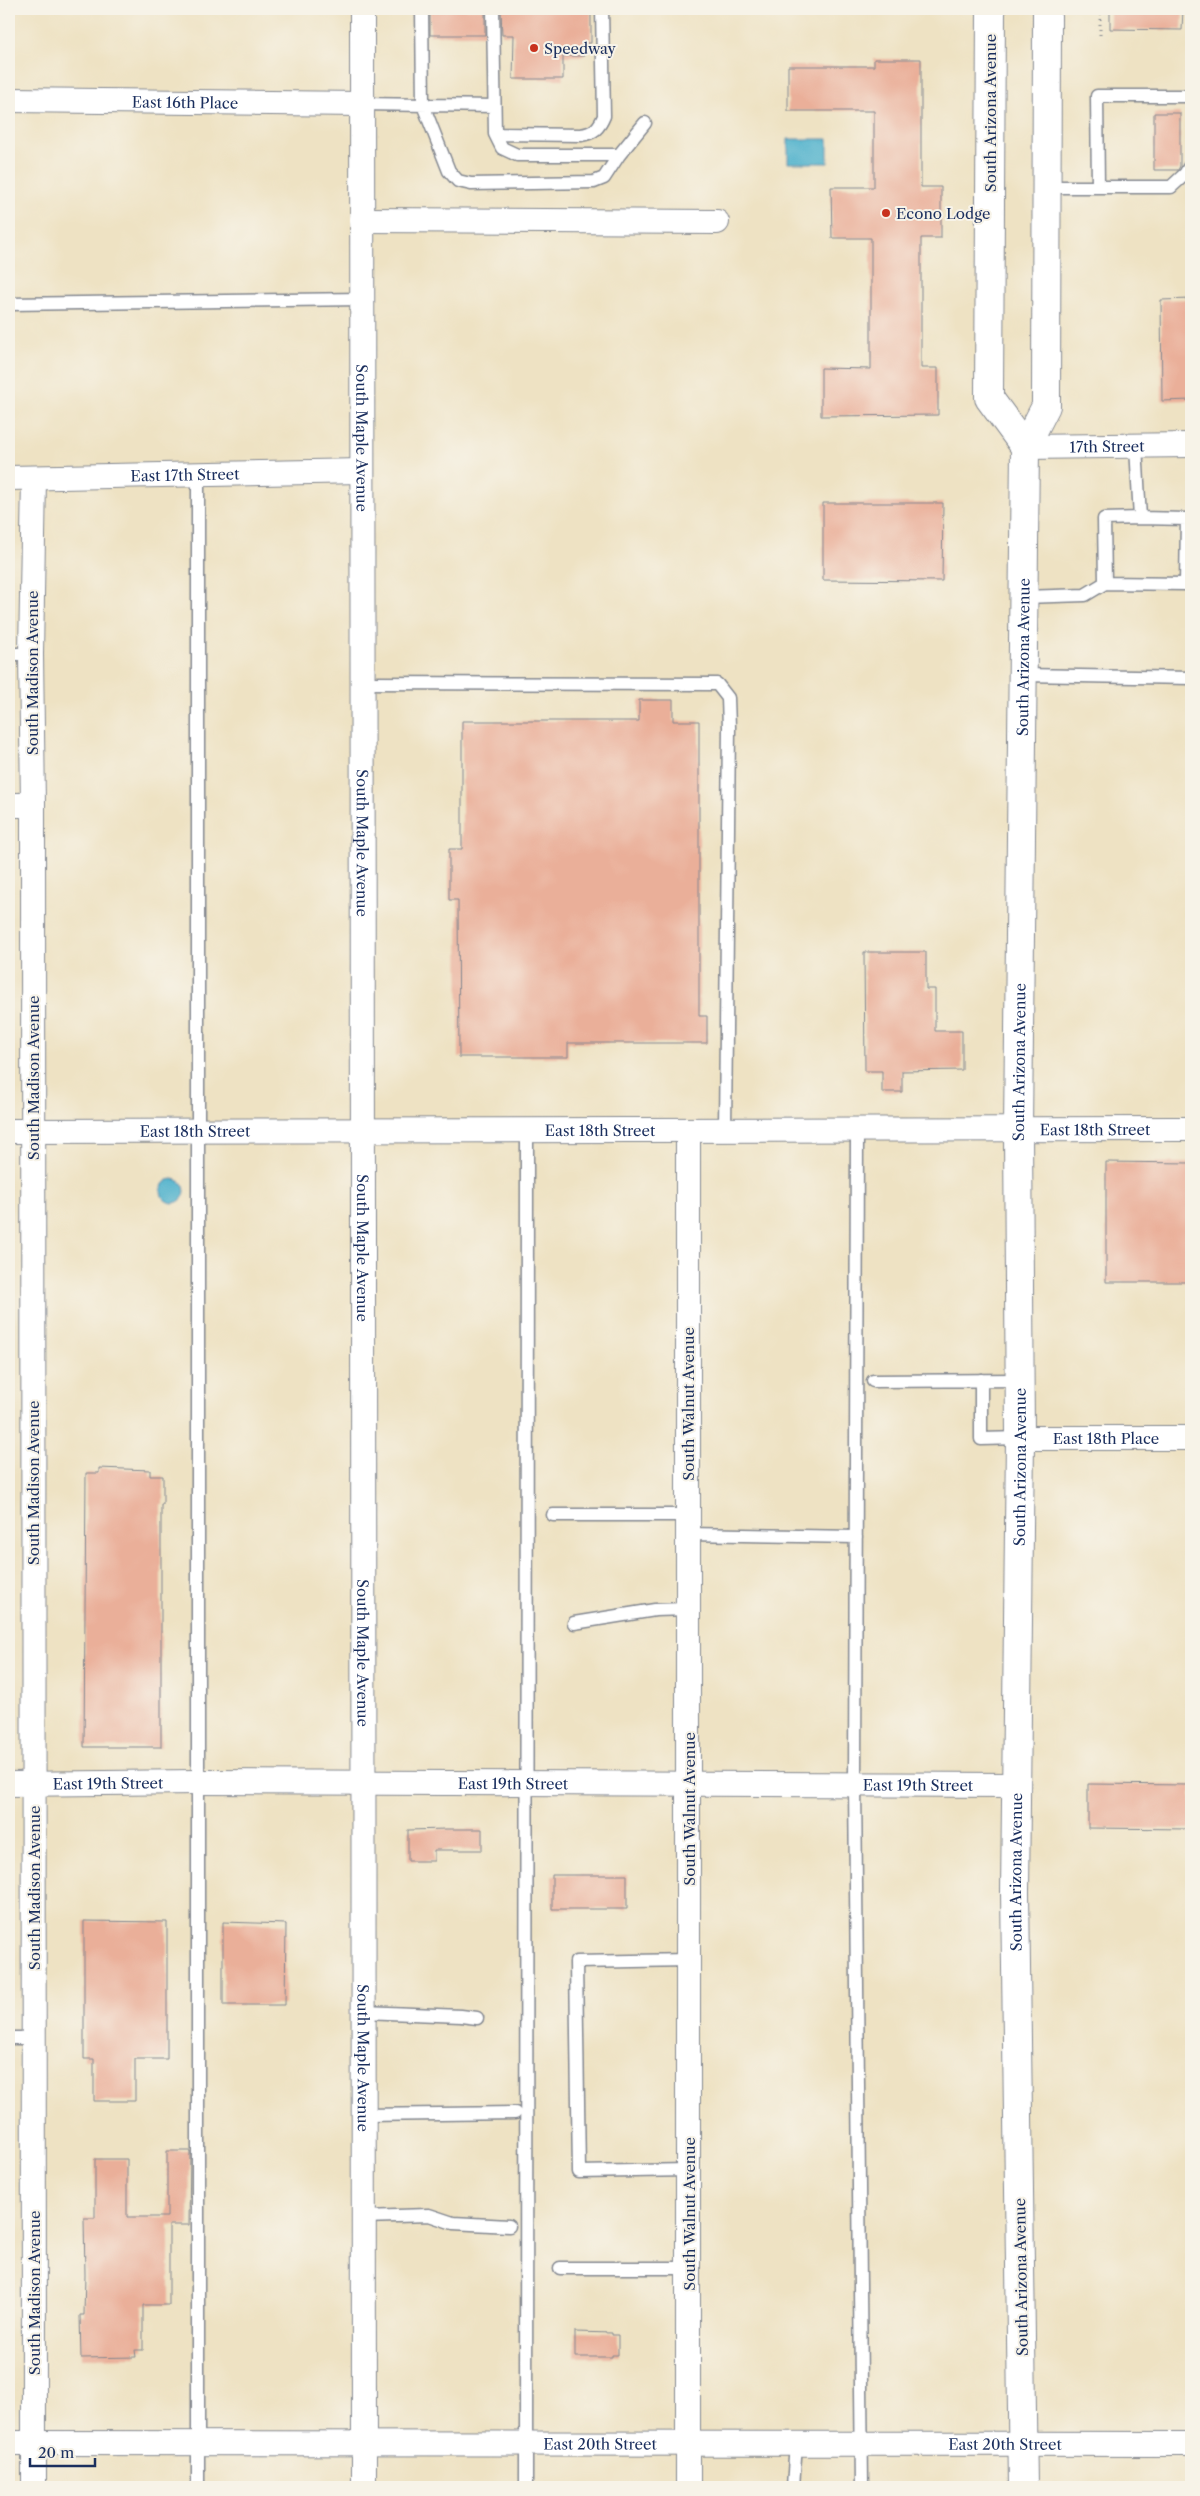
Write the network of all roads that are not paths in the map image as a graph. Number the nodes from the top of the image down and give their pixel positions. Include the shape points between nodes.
1 (362, 9) edge
2 (422, 9) edge
3 (493, 9) edge
4 (602, 9) edge
5 (990, 9) edge
6 (1047, 9) edge
7 (1191, 96) edge
8 (9, 100) edge
9 (362, 104) junction
10 (423, 105) junction
11 (494, 106) junction
12 (645, 123) dead end
13 (495, 134) junction
14 (620, 155) junction
15 (1191, 164) edge
16 (1047, 187) junction
17 (1098, 188) junction
18 (362, 220) junction
19 (717, 222) dead end
20 (362, 298) junction
21 (9, 304) edge
22 (1136, 446) junction
23 (1191, 446) edge
24 (1025, 447) junction
25 (362, 472) junction
26 (198, 475) junction
27 (9, 478) edge
28 (34, 478) junction
29 (1140, 518) junction
30 (1105, 583) junction
31 (1189, 586) edge
32 (1024, 597) junction
33 (20, 654) edge
34 (1024, 675) junction
35 (1191, 678) edge
36 (363, 682) junction
37 (9, 806) edge
38 (33, 806) junction
39 (1191, 1129) edge
40 (9, 1130) edge
41 (33, 1130) junction
42 (198, 1130) junction
43 (363, 1130) junction
44 (527, 1130) junction
45 (688, 1130) junction
46 (725, 1130) junction
47 (858, 1130) junction
48 (1018, 1130) junction
49 (981, 1380) junction
50 (1020, 1380) junction
51 (873, 1381) dead end
52 (1020, 1438) junction
53 (1191, 1438) edge
54 (553, 1516) dead end
55 (688, 1525) junction
56 (856, 1537) junction
57 (688, 1609) junction
58 (574, 1623) dead end
59 (198, 1782) junction
60 (364, 1783) junction
61 (527, 1783) junction
62 (9, 1784) edge
63 (34, 1784) junction
64 (690, 1784) junction
65 (855, 1786) junction
66 (1016, 1786) junction
67 (689, 1960) junction
68 (364, 2012) junction
69 (478, 2018) dead end
70 (9, 2038) edge
71 (34, 2038) junction
72 (515, 2113) dead end
73 (364, 2115) junction
74 (688, 2170) junction
75 (364, 2216) junction
76 (509, 2226) dead end
77 (560, 2268) dead end
78 (688, 2268) junction
79 (9, 2443) edge
80 (34, 2443) junction
81 (198, 2443) junction
82 (364, 2443) junction
83 (526, 2443) junction
84 (688, 2443) junction
85 (796, 2443) junction
86 (862, 2443) junction
87 (1191, 2444) edge
88 (1024, 2445) junction
89 (34, 2487) edge
90 (198, 2487) edge
91 (364, 2487) edge
92 (526, 2487) edge
93 (688, 2487) edge
94 (794, 2487) edge
95 (862, 2487) edge
96 (1023, 2487) edge

1 - 9 street, South Maple Avenue
2 - 10 lane
3 - 11 lane
4 - 13 lane via 604,116 600,126 592,133 582,135
5 - 24 street, South Arizona Avenue via 989,398
6 - 16 street, South Arizona Avenue
7 - 17 lane via 1097,96
8 - 9 street, East 16th Place
9 - 10 lane
9 - 18 street, South Maple Avenue
10 - 11 lane
10 - 14 lane via 449,171 458,181 471,184 594,182 604,178
11 - 13 lane
12 - 14 lane
13 - 14 lane via 502,148 517,156
15 - 17 lane via 1171,187
16 - 17 lane
16 - 24 street, South Arizona Avenue via 1046,406
18 - 19 street
18 - 20 street, South Maple Avenue
20 - 21 lane
20 - 25 street, South Maple Avenue
22 - 23 street, 17th Street
22 - 24 street, 17th Street
22 - 29 lane
24 - 32 street, South Arizona Avenue
25 - 26 street, East 17th Street
25 - 36 street, South Maple Avenue
26 - 28 street, East 17th Street
26 - 42 lane
27 - 28 street, East 17th Street
28 - 33 street, South Madison Avenue
29 - 30 lane via 1104,519
29 - 31 lane via 1187,519
30 - 31 lane
30 - 32 lane via 1086,595
32 - 34 street, South Arizona Avenue
33 - 38 street, South Madison Avenue
34 - 35 lane
34 - 48 street, South Arizona Avenue
36 - 43 street, South Maple Avenue
36 - 46 lane via 717,684 728,698 729,728
37 - 38 street
38 - 41 street, South Madison Avenue
39 - 48 street, East 18th Street
40 - 41 street, East 18th Street
41 - 42 street, East 18th Street
41 - 63 street, South Madison Avenue
42 - 43 street, East 18th Street
42 - 59 lane
43 - 44 street, East 18th Street
43 - 60 street, South Maple Avenue
44 - 45 street, East 18th Street
44 - 61 lane
45 - 46 street, East 18th Street
45 - 55 street, South Walnut Avenue
46 - 47 street, East 18th Street
47 - 48 street, East 18th Street
47 - 56 lane
48 - 50 street, South Arizona Avenue
49 - 50 lane
49 - 51 lane
49 - 52 lane via 981,1439
50 - 52 street, South Arizona Avenue
52 - 53 street, East 18th Place
52 - 66 street, South Arizona Avenue
54 - 55 lane
55 - 56 lane
55 - 57 street, South Walnut Avenue
56 - 65 lane
57 - 58 lane via 655,1610
57 - 64 street, South Walnut Avenue
59 - 60 street, East 19th Street
59 - 63 street, East 19th Street
59 - 81 lane
60 - 61 street, East 19th Street
60 - 68 street, South Maple Avenue
61 - 64 street, East 19th Street
61 - 83 lane
62 - 63 street, East 19th Street
63 - 71 street, South Madison Avenue
64 - 65 street, East 19th Street
64 - 67 street, South Walnut Avenue
65 - 66 street, East 19th Street
65 - 86 lane
66 - 88 street, South Arizona Avenue
67 - 74 street, South Walnut Avenue
67 - 74 lane via 576,1962 579,2172
68 - 69 lane
68 - 73 street, South Maple Avenue
70 - 71 lane
71 - 80 street, South Madison Avenue
72 - 73 lane
73 - 75 street, South Maple Avenue
74 - 78 street, South Walnut Avenue
75 - 76 lane via 429,2215 453,2223
75 - 82 street, South Maple Avenue
77 - 78 lane
78 - 84 street, South Walnut Avenue
79 - 80 street, East 20th Street
80 - 81 street, East 20th Street
80 - 89 street, South Madison Avenue
81 - 82 street, East 20th Street
81 - 90 lane
82 - 83 street, East 20th Street
82 - 91 street, South Maple Avenue
83 - 84 street, East 20th Street
83 - 92 lane
84 - 85 street, East 20th Street
84 - 93 street, South Walnut Avenue
85 - 86 street, East 20th Street
85 - 94 lane
86 - 88 street, East 20th Street
86 - 95 lane
87 - 88 street, East 20th Street
88 - 96 street, South Arizona Avenue

